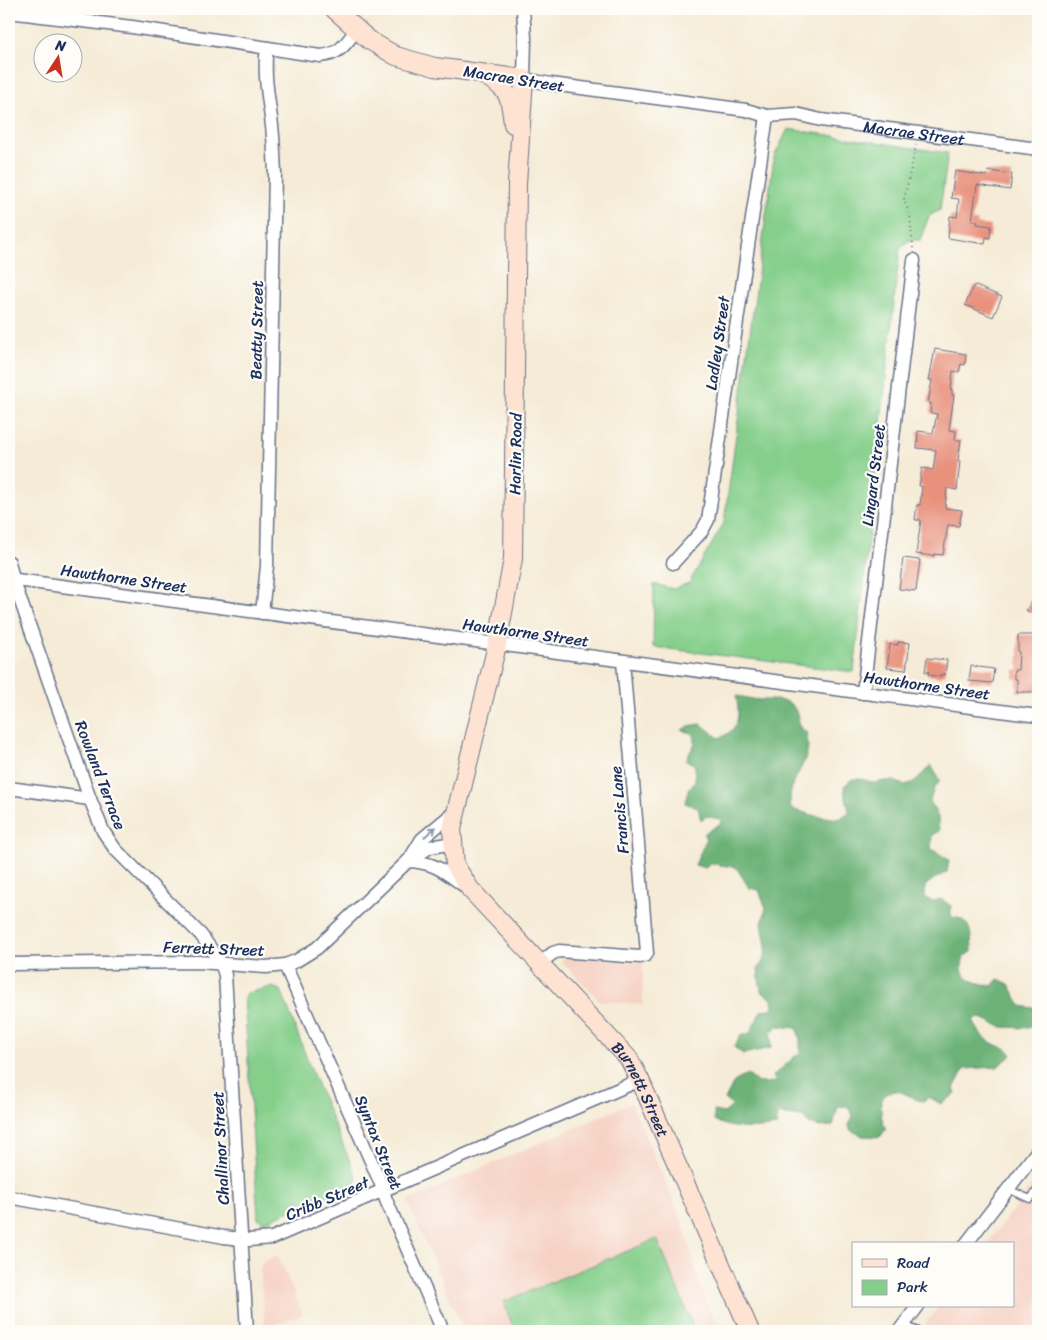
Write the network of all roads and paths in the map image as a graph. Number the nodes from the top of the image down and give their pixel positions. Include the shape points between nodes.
1 (334, 9) edge
2 (522, 9) edge
3 (9, 12) edge
4 (356, 30) junction
5 (267, 48) junction
6 (478, 72) junction
7 (524, 79) junction
8 (767, 116) junction
9 (922, 134) junction
10 (1038, 149) edge
11 (518, 184) junction
12 (914, 260) joint
13 (9, 562) edge
14 (673, 563) dead end
15 (11, 579) edge
16 (262, 613) junction
17 (498, 645) junction
18 (622, 661) junction
19 (863, 693) junction
20 (1038, 716) edge
21 (9, 788) edge
22 (90, 799) junction
23 (458, 809) junction
24 (453, 844) junction
25 (408, 861) junction
26 (470, 889) junction
27 (540, 963) junction
28 (9, 964) edge
29 (221, 964) junction
30 (285, 965) junction
31 (640, 1080) junction
32 (1038, 1150) edge
33 (1008, 1189) junction
34 (1038, 1189) edge
35 (383, 1191) junction
36 (9, 1197) edge
37 (242, 1240) junction
38 (968, 1242) edge
39 (917, 1308) edge
40 (902, 1328) edge
41 (247, 1331) edge
42 (443, 1331) edge
43 (750, 1331) edge
44 (918, 1331) edge

1 - 4 main road, Macrae Street
2 - 7 street, Harlin Road
3 - 5 street
4 - 5 street via 340,51 328,55
4 - 6 main road, Macrae Street via 384,50 410,60 435,67
5 - 16 street, Beatty Street via 265,78 275,173 267,566
6 - 7 main road, Macrae Street
6 - 11 main road via 500,86 511,101
7 - 8 street, Macrae Street via 746,110
7 - 11 main road, Harlin Road
8 - 9 street, Macrae Street via 796,114
8 - 14 street, Ladley Street via 708,520
9 - 10 street, Macrae Street
9 - 12 path via 912,158 904,200 910,215
11 - 17 main road, Harlin Road via 514,541
12 - 19 street, Lingard Street
13 - 15 street, Rowland Terrace
15 - 16 street, Hawthorne Street
15 - 22 street, Rowland Terrace
16 - 17 street, Hawthorne Street
17 - 18 street, Hawthorne Street
17 - 23 main road, Harlin Road
18 - 19 street, Hawthorne Street
18 - 27 street, Francis Lane via 646,955 559,951
19 - 20 street, Hawthorne Street
21 - 22 street
22 - 29 street, Rowland Terrace via 110,843 202,935
23 - 24 main road, Harlin Road via 452,829
25 -> 23 street via 422,840
24 - 25 street, Ferrett Street via 430,846
24 - 26 main road, Harlin Road via 455,865
25 - 26 street via 424,862 438,868
25 - 30 street, Ferrett Street via 317,948
26 - 27 main road, Burnett Street
27 - 31 main road, Burnett Street via 625,1054
28 - 29 street, Ferrett Street
29 - 30 street, Ferrett Street
29 - 37 street, Challinor Street via 227,982
30 - 35 street, Syntax Street
31 - 35 street, Cribb Street
31 - 43 main road, Burnett Street
32 - 33 street
33 - 34 lane via 1030,1200
33 - 38 street
35 - 37 street, Cribb Street via 279,1236
35 - 42 street, Syntax Street
36 - 37 street, Cribb Street
37 - 41 street, Challinor Street
39 - 40 street
40 - 44 lane

